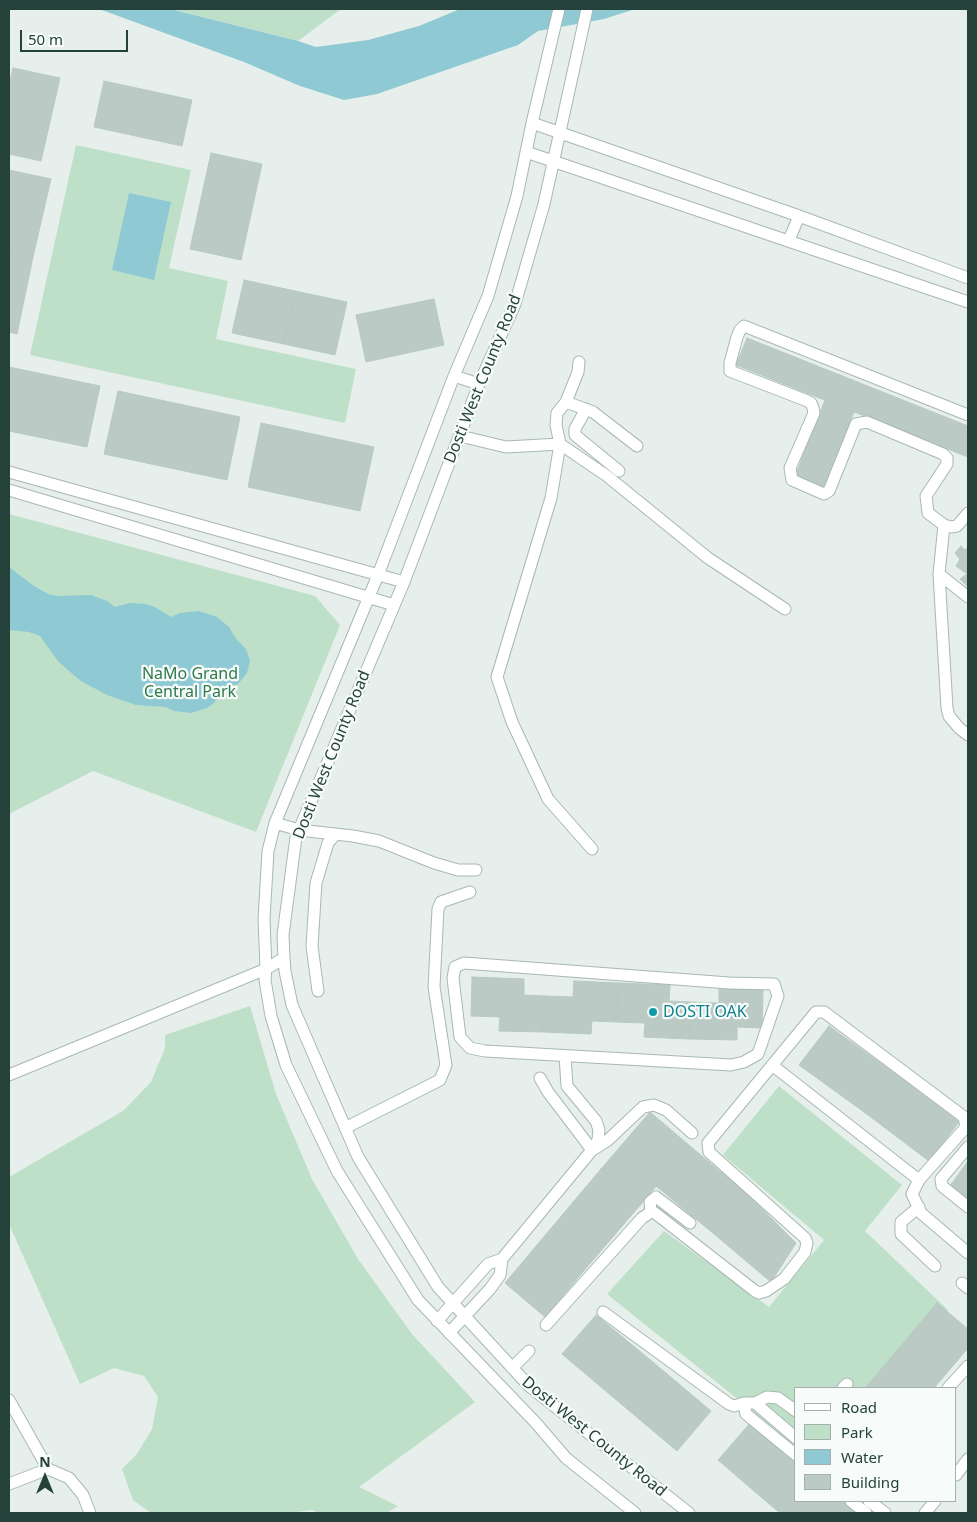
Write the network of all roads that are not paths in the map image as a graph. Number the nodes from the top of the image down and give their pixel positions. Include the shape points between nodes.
1 (559, 9) edge
2 (587, 9) edge
3 (532, 123) junction
4 (559, 132) junction
5 (526, 152) junction
6 (553, 160) junction
7 (798, 216) junction
8 (789, 240) junction
9 (968, 278) edge
10 (968, 302) edge
11 (579, 362) dead end
12 (454, 376) junction
13 (479, 384) junction
14 (566, 402) junction
15 (586, 409) junction
16 (968, 415) edge
17 (460, 436) junction
18 (560, 444) junction
19 (638, 446) dead end
20 (619, 471) dead end
21 (9, 472) edge
22 (30, 476) junction
23 (9, 490) edge
24 (23, 494) junction
25 (968, 513) edge
26 (944, 525) junction
27 (938, 574) junction
28 (378, 575) junction
29 (404, 582) junction
30 (968, 597) edge
31 (368, 598) junction
32 (394, 605) junction
33 (785, 609) dead end
34 (968, 735) edge
35 (276, 824) junction
36 (299, 830) junction
37 (334, 835) junction
38 (592, 849) dead end
39 (476, 870) dead end
40 (470, 892) dead end
41 (284, 958) junction
42 (266, 969) junction
43 (318, 991) dead end
44 (564, 1056) junction
45 (772, 1065) junction
46 (9, 1075) edge
47 (540, 1078) dead end
48 (345, 1128) junction
49 (692, 1133) dead end
50 (968, 1147) edge
51 (592, 1150) junction
52 (919, 1180) junction
53 (918, 1207) junction
54 (968, 1207) edge
55 (651, 1212) junction
56 (690, 1223) dead end
57 (968, 1253) edge
58 (502, 1259) junction
59 (935, 1266) dead end
60 (453, 1304) junction
61 (603, 1312) dead end
62 (464, 1316) junction
63 (438, 1320) junction
64 (546, 1325) dead end
65 (449, 1332) junction
66 (529, 1351) dead end
67 (968, 1366) edge
68 (512, 1368) junction
69 (949, 1387) edge
70 (9, 1400) edge
71 (750, 1403) junction
72 (794, 1410) edge
73 (794, 1436) edge
74 (794, 1453) edge
75 (968, 1459) edge
76 (48, 1469) junction
77 (957, 1474) edge
78 (9, 1484) edge
79 (852, 1502) edge
80 (870, 1502) edge
81 (934, 1502) edge
82 (90, 1513) edge
83 (636, 1513) edge
84 (689, 1513) edge
85 (866, 1513) edge
86 (885, 1513) edge
87 (925, 1513) edge

1 - 3 street, Dosti West County Road
2 - 4 street, Dosti West County Road
3 - 4 street
3 - 5 street, Dosti West County Road
4 - 6 street, Dosti West County Road
4 - 7 street
5 - 6 street
5 - 12 street, Dosti West County Road via 517,196 488,296
6 - 8 street
6 - 13 street, Dosti West County Road via 544,204 515,304
7 - 8 street
7 - 9 street
8 - 10 street
11 - 14 street
12 - 13 street
12 - 28 street, Dosti West County Road
13 - 17 street, Dosti West County Road
14 - 15 street
14 - 18 street via 557,412
15 - 19 street
15 - 20 street via 575,435
16 - 26 street via 744,326 737,337 730,371 811,403 814,412 790,468 792,480 824,494 828,491 856,424 867,422 947,458 947,464 926,496 928,513
17 - 18 street via 506,447
17 - 29 street, Dosti West County Road
18 - 33 street via 607,476 708,558
18 - 38 street via 551,498 498,677 512,722 548,799
21 - 22 street
22 - 24 street
22 - 28 street
23 - 24 street
24 - 31 street
25 - 26 street via 957,526
26 - 27 street
27 - 30 street
27 - 34 street via 947,708 949,716
28 - 29 street
28 - 31 street, Dosti West County Road
29 - 32 street, Dosti West County Road
31 - 32 street
31 - 35 street, Dosti West County Road
32 - 36 street, Dosti West County Road
35 - 36 street
35 - 42 street, Dosti West County Road via 268,851 264,919
36 - 37 street
36 - 41 street, Dosti West County Road via 282,935
37 - 39 street via 379,841 434,863 458,870
37 - 43 street via 328,843 316,883 312,946
40 - 48 street via 441,902 438,909 434,987 446,1065 440,1080
41 - 42 street
41 - 48 street, Dosti West County Road via 292,1005
42 - 46 street
42 - 63 street, Dosti West County Road via 271,1016 286,1065 327,1152 418,1300
44 - 44 street via 470,1048 460,1037 453,978 455,967 464,963 774,984 778,996 758,1054 744,1062 731,1065
44 - 51 street via 567,1086 596,1121 599,1130
45 - 52 street
45 - 52 street via 816,1012 824,1012 964,1118 966,1126
45 - 55 street via 708,1143 709,1152 805,1238 805,1252 784,1279 766,1291 755,1291
47 - 51 street
48 - 60 street, Dosti West County Road via 358,1157 438,1287
49 - 51 street via 666,1110 654,1105 643,1107 608,1140
50 - 54 street via 941,1179 942,1186
51 - 58 street
52 - 53 street via 912,1194
53 - 57 street
53 - 59 street via 902,1222 901,1234
55 - 56 street via 650,1202 656,1197
55 - 64 street via 642,1218
58 - 60 street via 488,1264
58 - 62 street via 500,1275
60 - 62 street, Dosti West County Road
60 - 63 street
61 - 71 street via 729,1404
62 - 65 street
62 - 68 street, Dosti West County Road
63 - 65 street, Dosti West County Road
65 - 83 street, Dosti West County Road via 566,1458
66 - 68 street
67 - 69 street
68 - 84 street, Dosti West County Road via 529,1386
70 - 76 street
71 - 72 street via 767,1397 778,1398
71 - 73 street
71 - 74 street via 746,1414
75 - 77 street
76 - 78 street
76 - 82 street via 69,1478 83,1495
79 - 85 street
80 - 86 street
81 - 87 street

